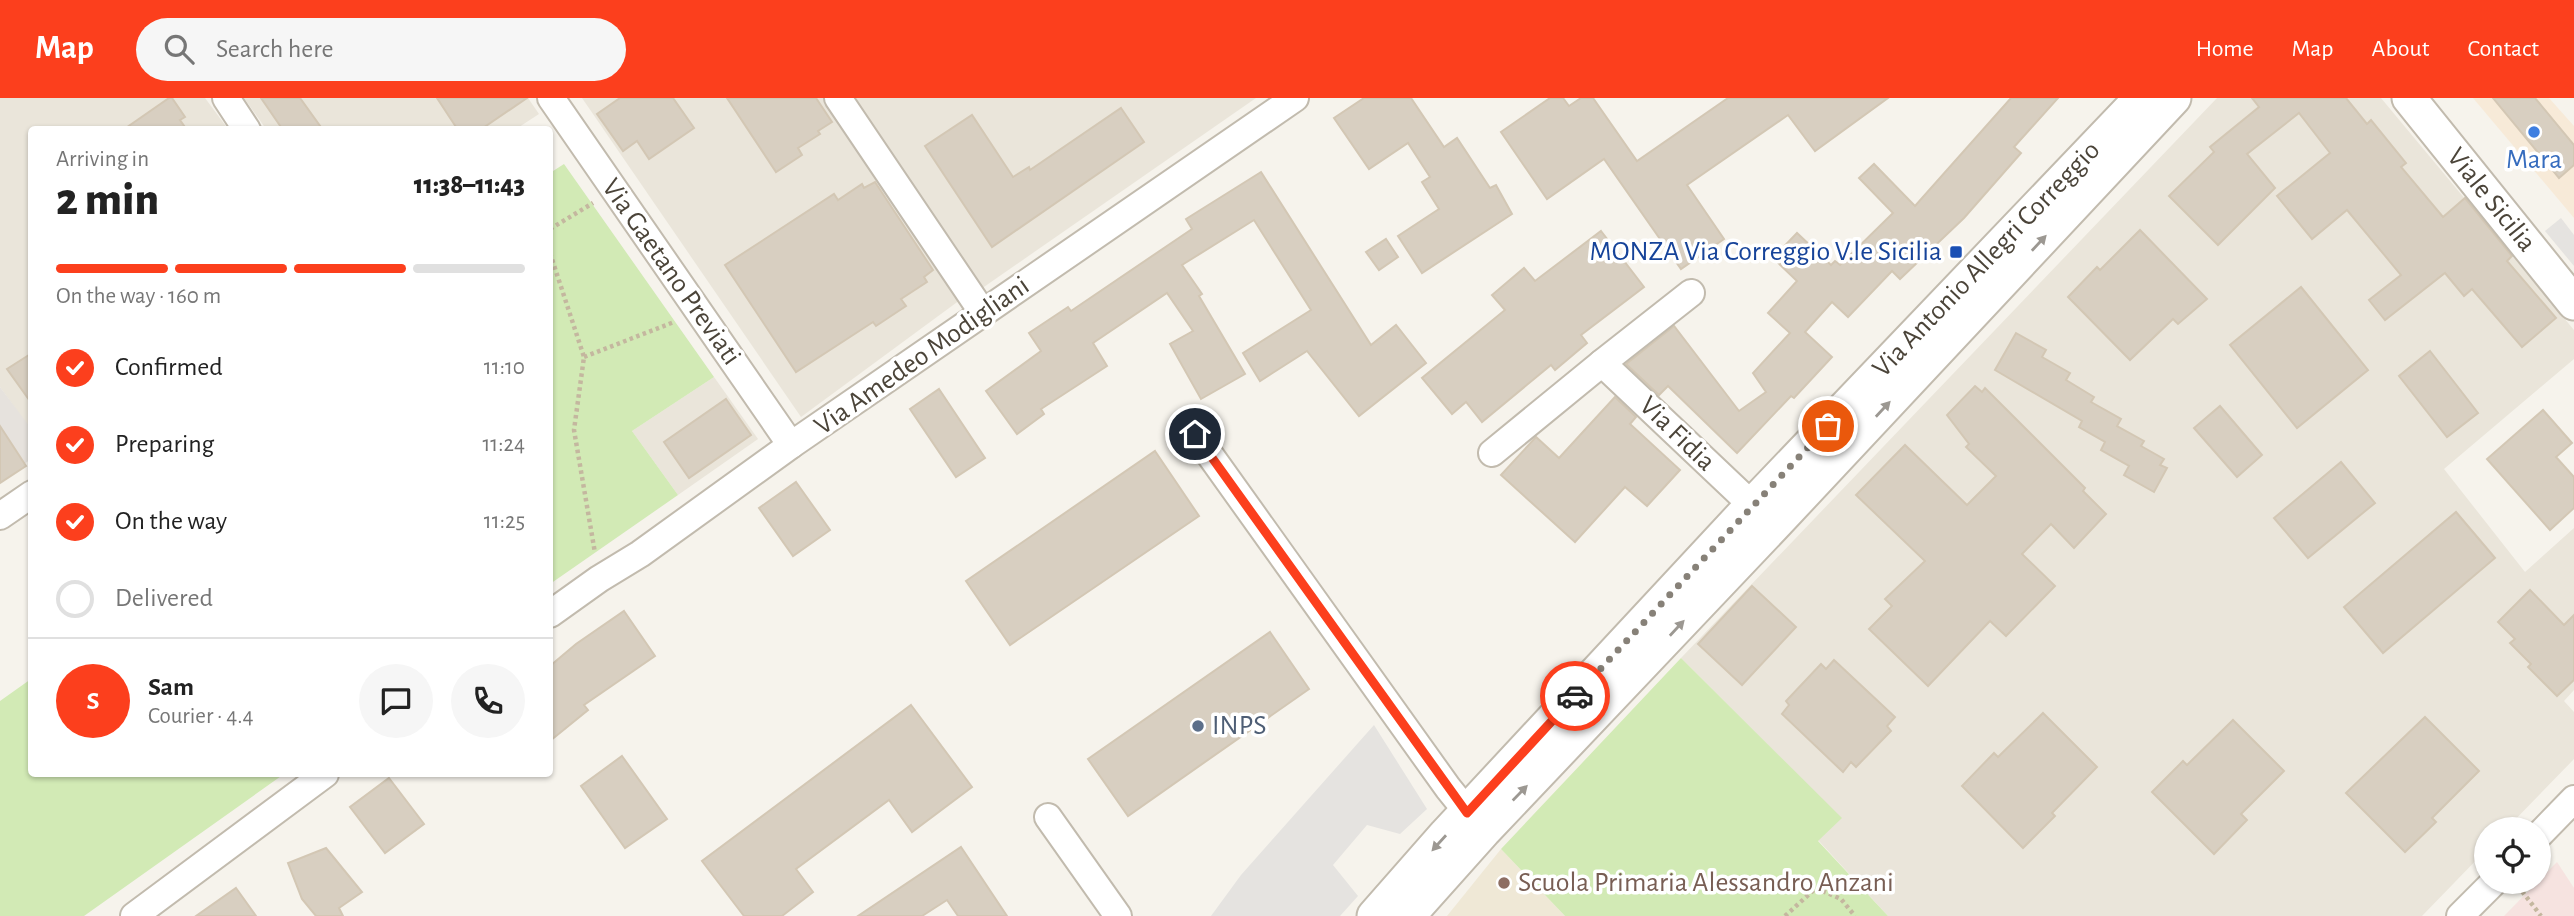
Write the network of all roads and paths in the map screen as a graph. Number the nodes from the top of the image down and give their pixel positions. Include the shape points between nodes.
1 (226, 98) edge
2 (838, 98) edge
3 (1295, 98) edge
4 (2141, 98) edge
5 (2174, 98) edge
6 (2409, 98) edge
7 (556, 116) edge
8 (244, 126) edge
9 (615, 191) junction
10 (553, 227) edge
11 (553, 262) edge
12 (1691, 293) dead end
13 (2574, 303) edge
14 (699, 313) junction
15 (983, 313) junction
16 (584, 357) junction
17 (1602, 363) junction
18 (1195, 434) dead end
19 (791, 445) junction
20 (1492, 453) dead end
21 (28, 497) edge
22 (1752, 505) junction
23 (0, 516) edge
24 (599, 579) junction
25 (553, 612) edge
26 (321, 777) edge
27 (2574, 799) edge
28 (1048, 817) dead end
29 (2551, 823) edge
30 (1481, 828) junction
31 (2482, 894) edge
32 (2524, 894) edge
33 (134, 916) edge
34 (1118, 916) edge
35 (1374, 916) edge
36 (1408, 916) edge
37 (1785, 916) edge
38 (1855, 916) edge
39 (2460, 916) edge
40 (2541, 916) edge

1 - 8 street
2 - 15 street
3 - 15 street, Via Amedeo Modigliani
4 - 22 street, Via Antonio Allegri Correggio
30 -> 5 street, Via Antonio Allegri Correggio via 1789,510
6 - 13 street, Viale Sicilia
7 - 9 street, Via Gaetano Previati
9 - 10 path
9 - 14 street, Via Gaetano Previati
11 - 16 path
12 - 17 street
14 - 16 path
14 - 19 street, Via Gaetano Previati
15 - 19 street, Via Amedeo Modigliani
16 - 24 path via 574,430
17 - 20 street
17 - 22 street, Via Fidia
18 - 30 street
19 - 24 street, Via Amedeo Modigliani
21 - 23 street
22 - 30 street, Via Antonio Allegri Correggio
24 - 25 street, Via Amedeo Modigliani
26 - 33 street
27 - 29 street
28 - 34 street
30 -> 35 street, Via Antonio Allegri Correggio
30 - 36 street, Via Antonio Allegri Correggio
31 - 39 street
32 - 40 path
37 - 38 path via 1816,888 1841,900

